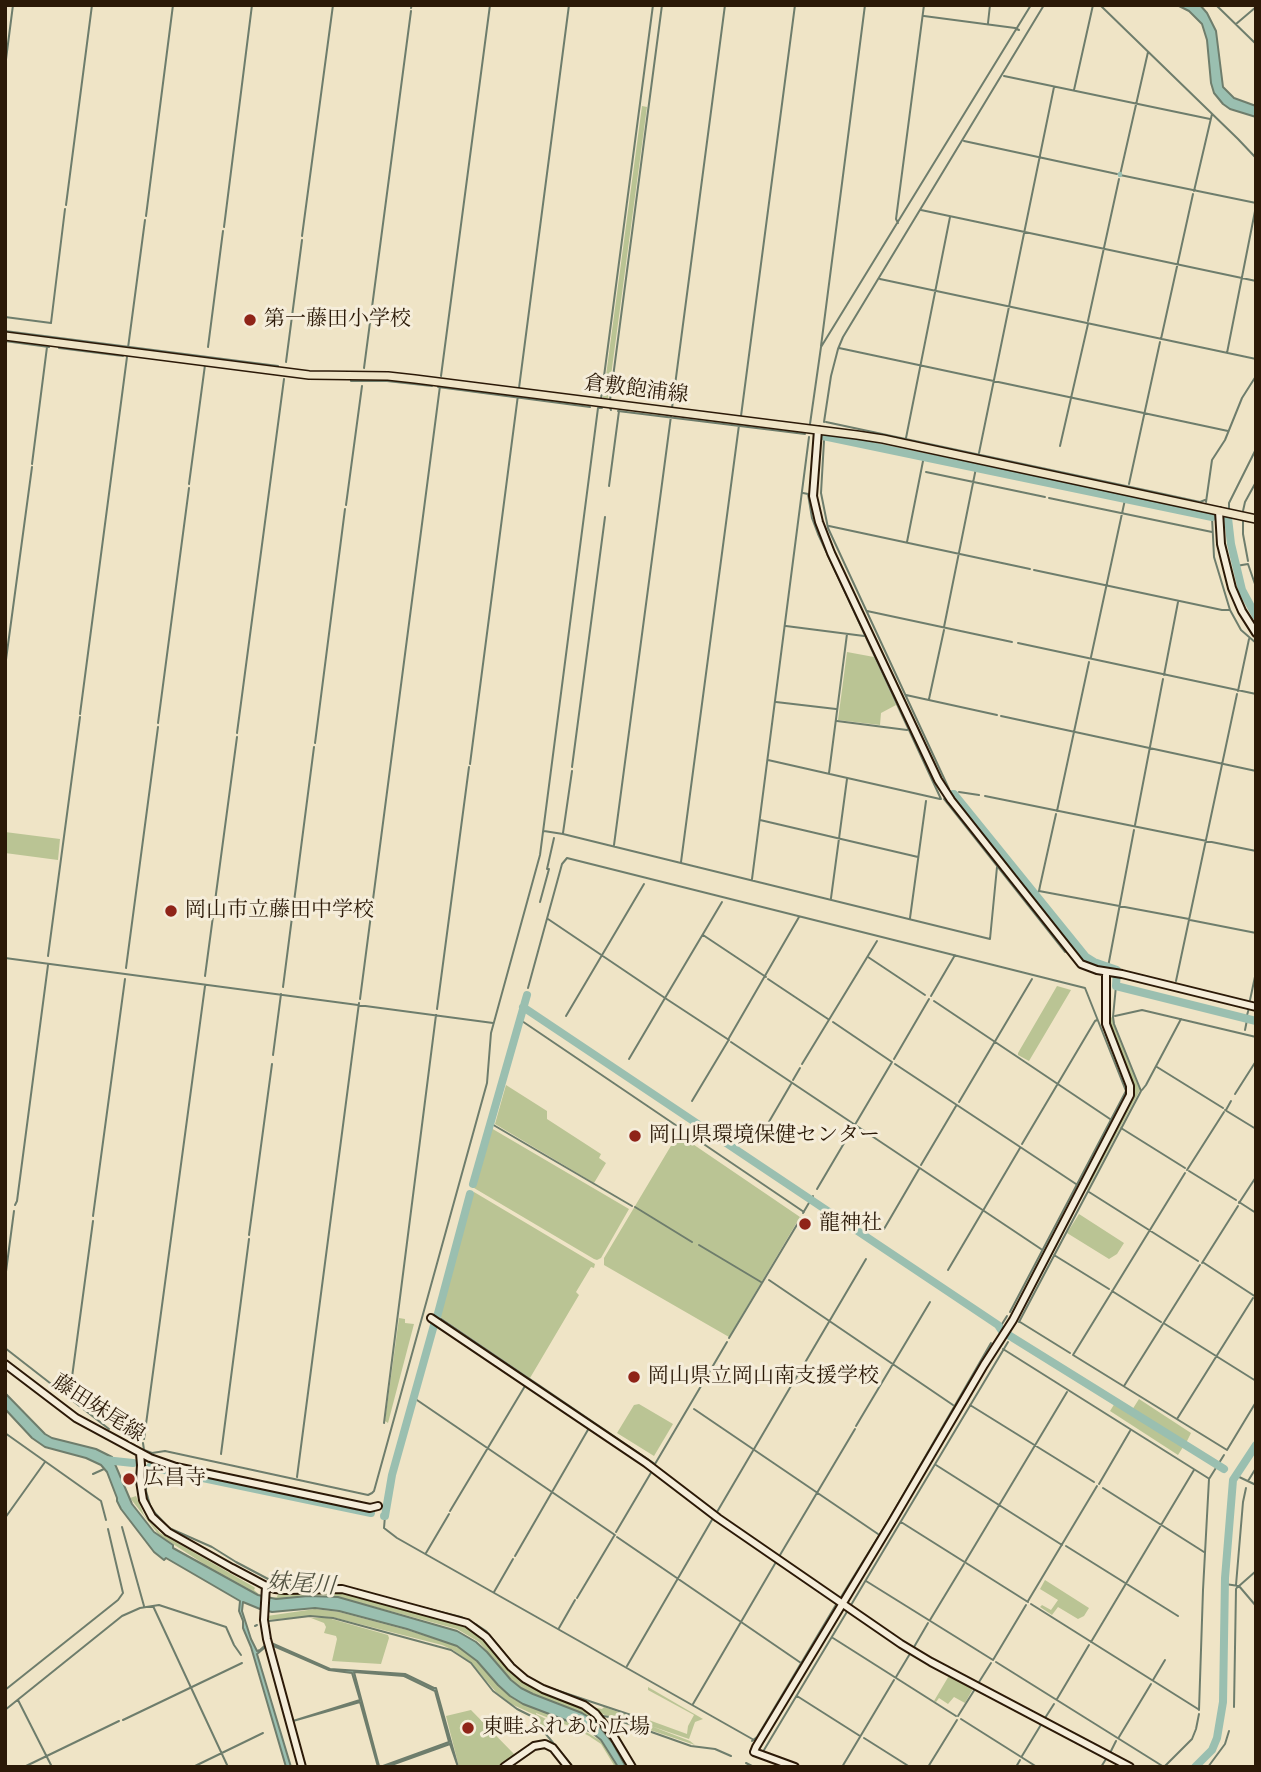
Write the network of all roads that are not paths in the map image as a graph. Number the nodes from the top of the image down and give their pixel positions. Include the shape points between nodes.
1 (5, 337) edge
2 (817, 434) junction
3 (1219, 511) junction
4 (1256, 519) edge
5 (1256, 633) edge
6 (1106, 972) junction
7 (1256, 1007) edge
8 (431, 1318) dead end
9 (5, 1364) edge
10 (140, 1453) junction
11 (377, 1507) dead end
12 (266, 1590) junction
13 (842, 1604) junction
14 (302, 1767) edge
15 (504, 1767) edge
16 (568, 1767) edge
17 (632, 1767) edge
18 (795, 1767) edge
19 (1130, 1767) edge

1 - 2 main road, 倉敷飽浦線 via 309,375 415,379
2 - 3 main road, 倉敷飽浦線 via 883,439
2 - 6 street via 813,496 819,522 938,780 1077,959
3 - 4 main road, 倉敷飽浦線
3 - 5 street via 1221,544 1232,588
6 - 7 street
6 - 13 street via 1106,1024 1131,1091 1005,1333
8 - 13 street via 646,1463
9 - 10 street, 藤田妹尾線 via 76,1419
10 - 11 street via 176,1467
10 - 12 street, 藤田妹尾線 via 143,1500 157,1523
12 - 14 street via 267,1639
12 - 17 street, 藤田妹尾線 via 342,1589 467,1623 525,1679 596,1714
13 - 18 street via 754,1752
13 - 19 street via 931,1662
15 - 16 street via 541,1744 553,1748

